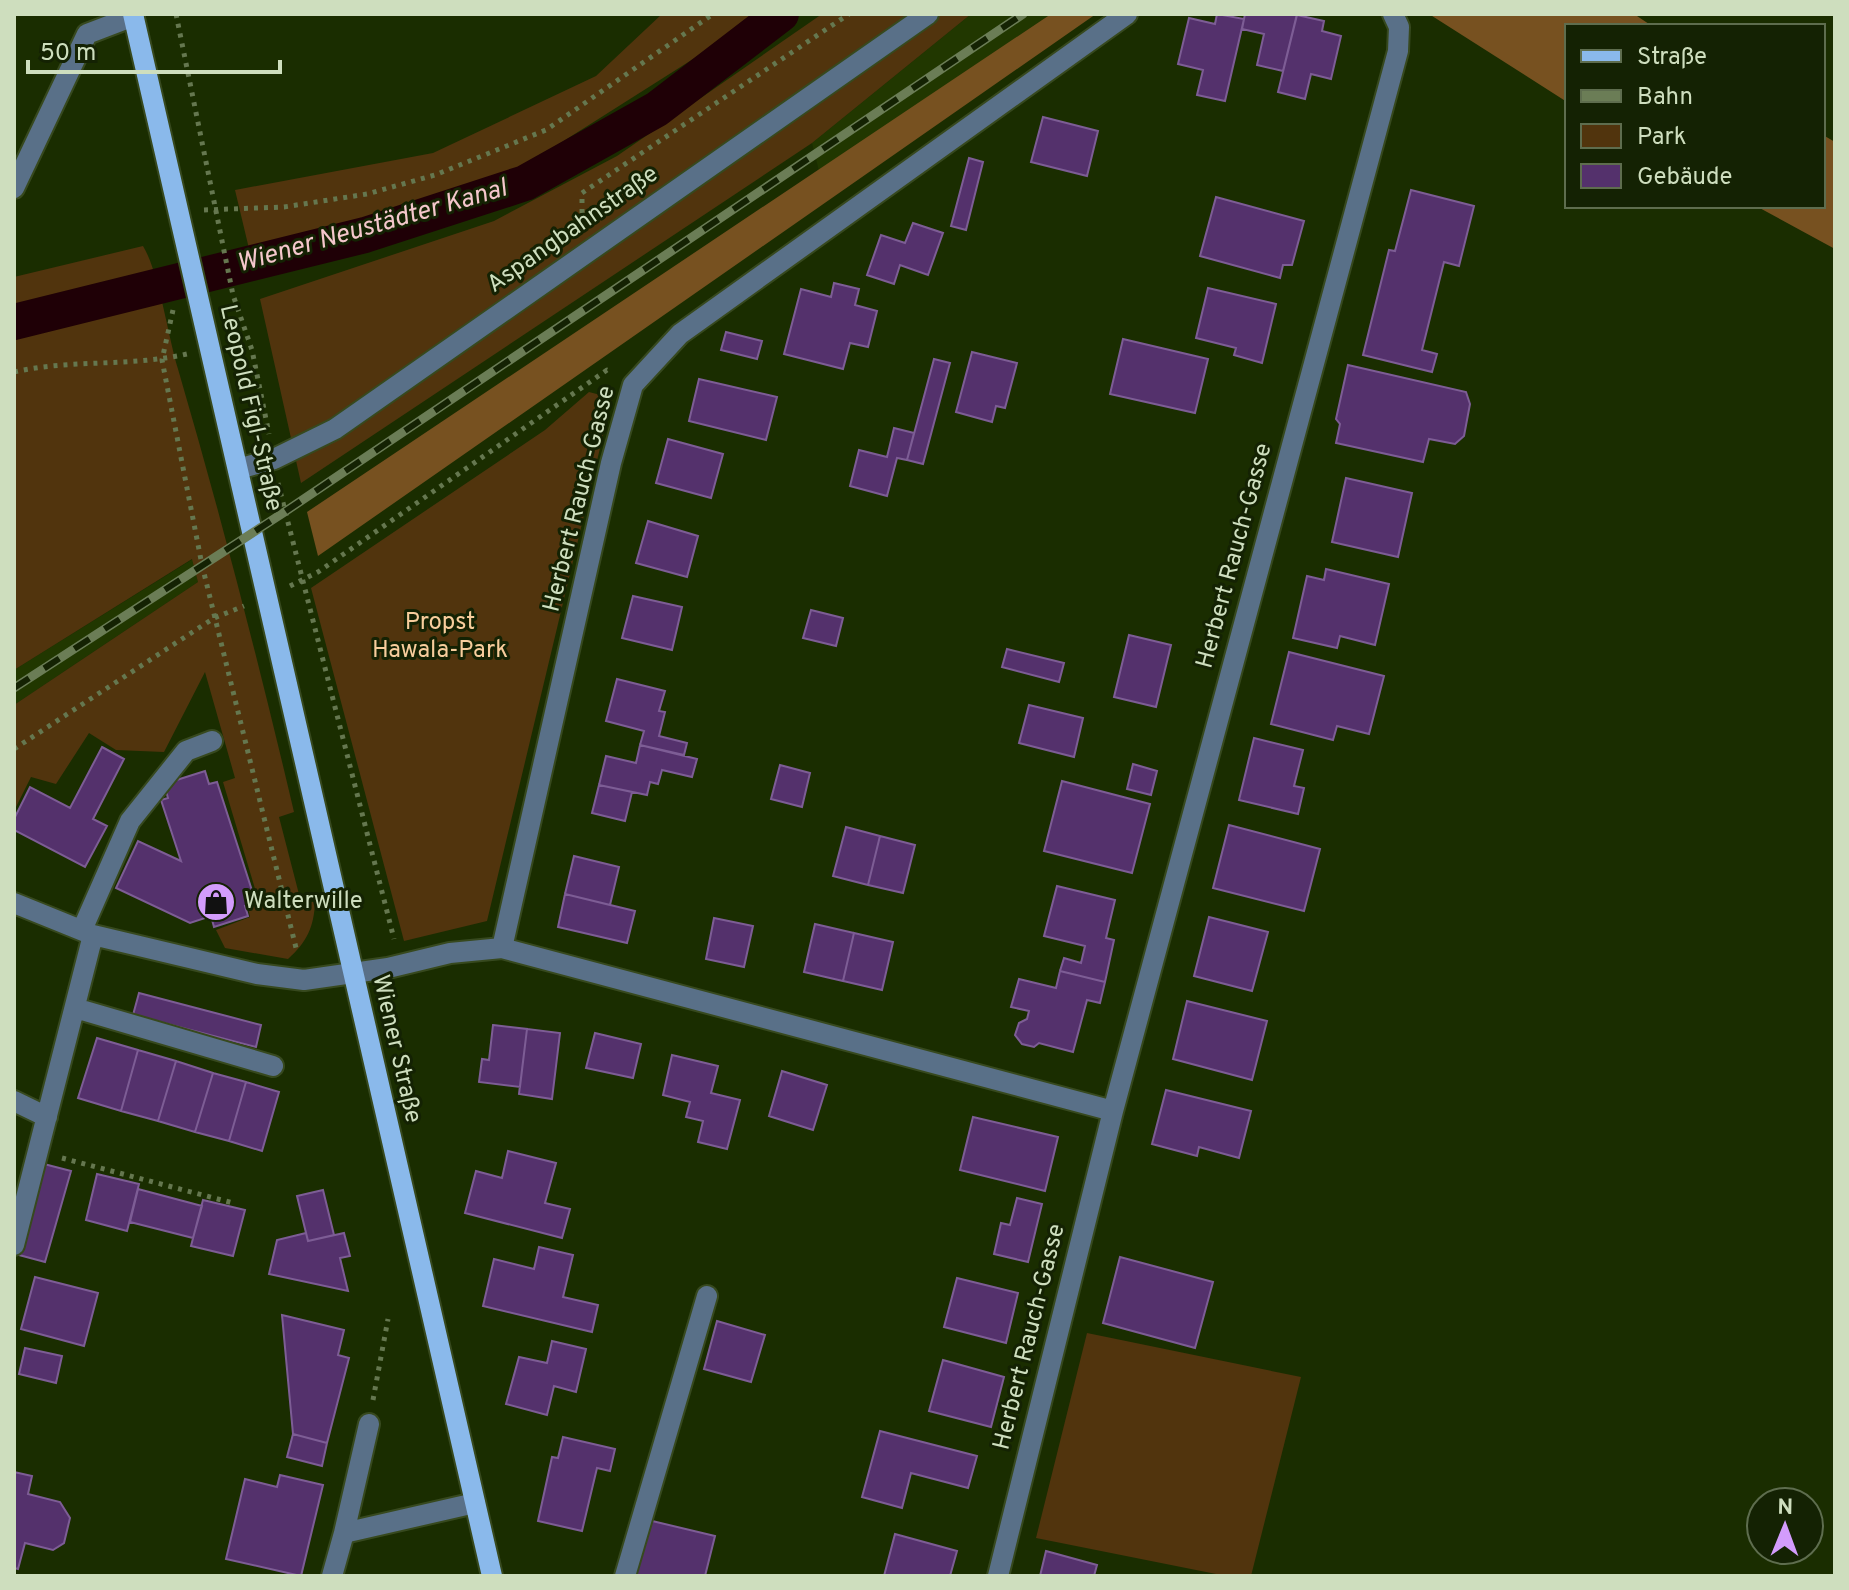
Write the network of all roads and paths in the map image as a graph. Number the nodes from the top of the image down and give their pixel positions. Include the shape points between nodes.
1 (176, 14) edge
2 (713, 14) edge
3 (849, 14) edge
4 (928, 14) edge
5 (1127, 14) edge
6 (1393, 14) edge
7 (133, 15) edge
8 (14, 188) edge
9 (218, 209) junction
10 (180, 213) junction
11 (583, 256) junction
12 (173, 309) dead end
13 (211, 348) junction
14 (162, 360) junction
15 (14, 372) edge
16 (633, 385) junction
17 (274, 459) junction
18 (238, 469) junction
19 (252, 533) joint
20 (303, 581) junction
21 (214, 618) junction
22 (212, 741) dead end
23 (14, 749) edge
24 (14, 903) edge
25 (88, 933) junction
26 (502, 948) junction
27 (400, 965) junction
28 (352, 974) junction
29 (304, 980) junction
30 (75, 1008) junction
31 (273, 1066) dead end
32 (14, 1101) edge
33 (1113, 1111) junction
34 (47, 1117) junction
35 (38, 1152) junction
36 (233, 1203) dead end
37 (14, 1245) edge
38 (707, 1296) dead end
39 (388, 1319) dead end
40 (369, 1424) joint
41 (475, 1503) junction
42 (344, 1533) junction
43 (332, 1576) edge
44 (492, 1576) edge
45 (625, 1576) edge
46 (998, 1576) edge

1 - 9 path
2 - 9 path via 546,130 435,175 284,207
3 - 11 path via 582,193
4 - 11 street, Aspangbahnstraße
5 - 16 street, Herbert Rauch-Gasse via 680,334
6 - 33 street, Herbert Rauch-Gasse via 1399,27 1398,51
7 - 8 street via 87,34
7 - 10 main road, Leopold Figl-Straße
9 - 10 path
9 - 17 path via 222,246 252,350
10 - 13 main road, Leopold Figl-Straße
11 - 17 street, Aspangbahnstraße via 335,429
12 - 14 path
13 - 14 path
13 - 18 main road, Leopold Figl-Straße
14 - 15 path via 45,365
14 - 21 path
16 - 20 path via 607,370
16 - 26 street, Herbert Rauch-Gasse
17 - 18 street, Aspangbahnstraße
17 - 20 path
18 - 19 main road, Leopold Figl-Straße
19 - 28 main road, Wiener Straße
20 - 27 path
21 - 23 path
21 - 29 path
22 - 25 street via 186,751 130,821
24 - 25 street
25 - 29 street via 257,974
25 - 30 street
26 - 27 street
26 - 33 street
27 - 28 street
28 - 29 street
28 - 41 main road, Wiener Straße
30 - 31 street
30 - 34 street
32 - 34 street
33 - 46 street, Herbert Rauch-Gasse
34 - 35 street
35 - 36 path
35 - 37 street
38 - 45 street
39 - 40 path
40 - 42 street
41 - 42 street
41 - 44 main road, Wiener Straße
42 - 43 street

